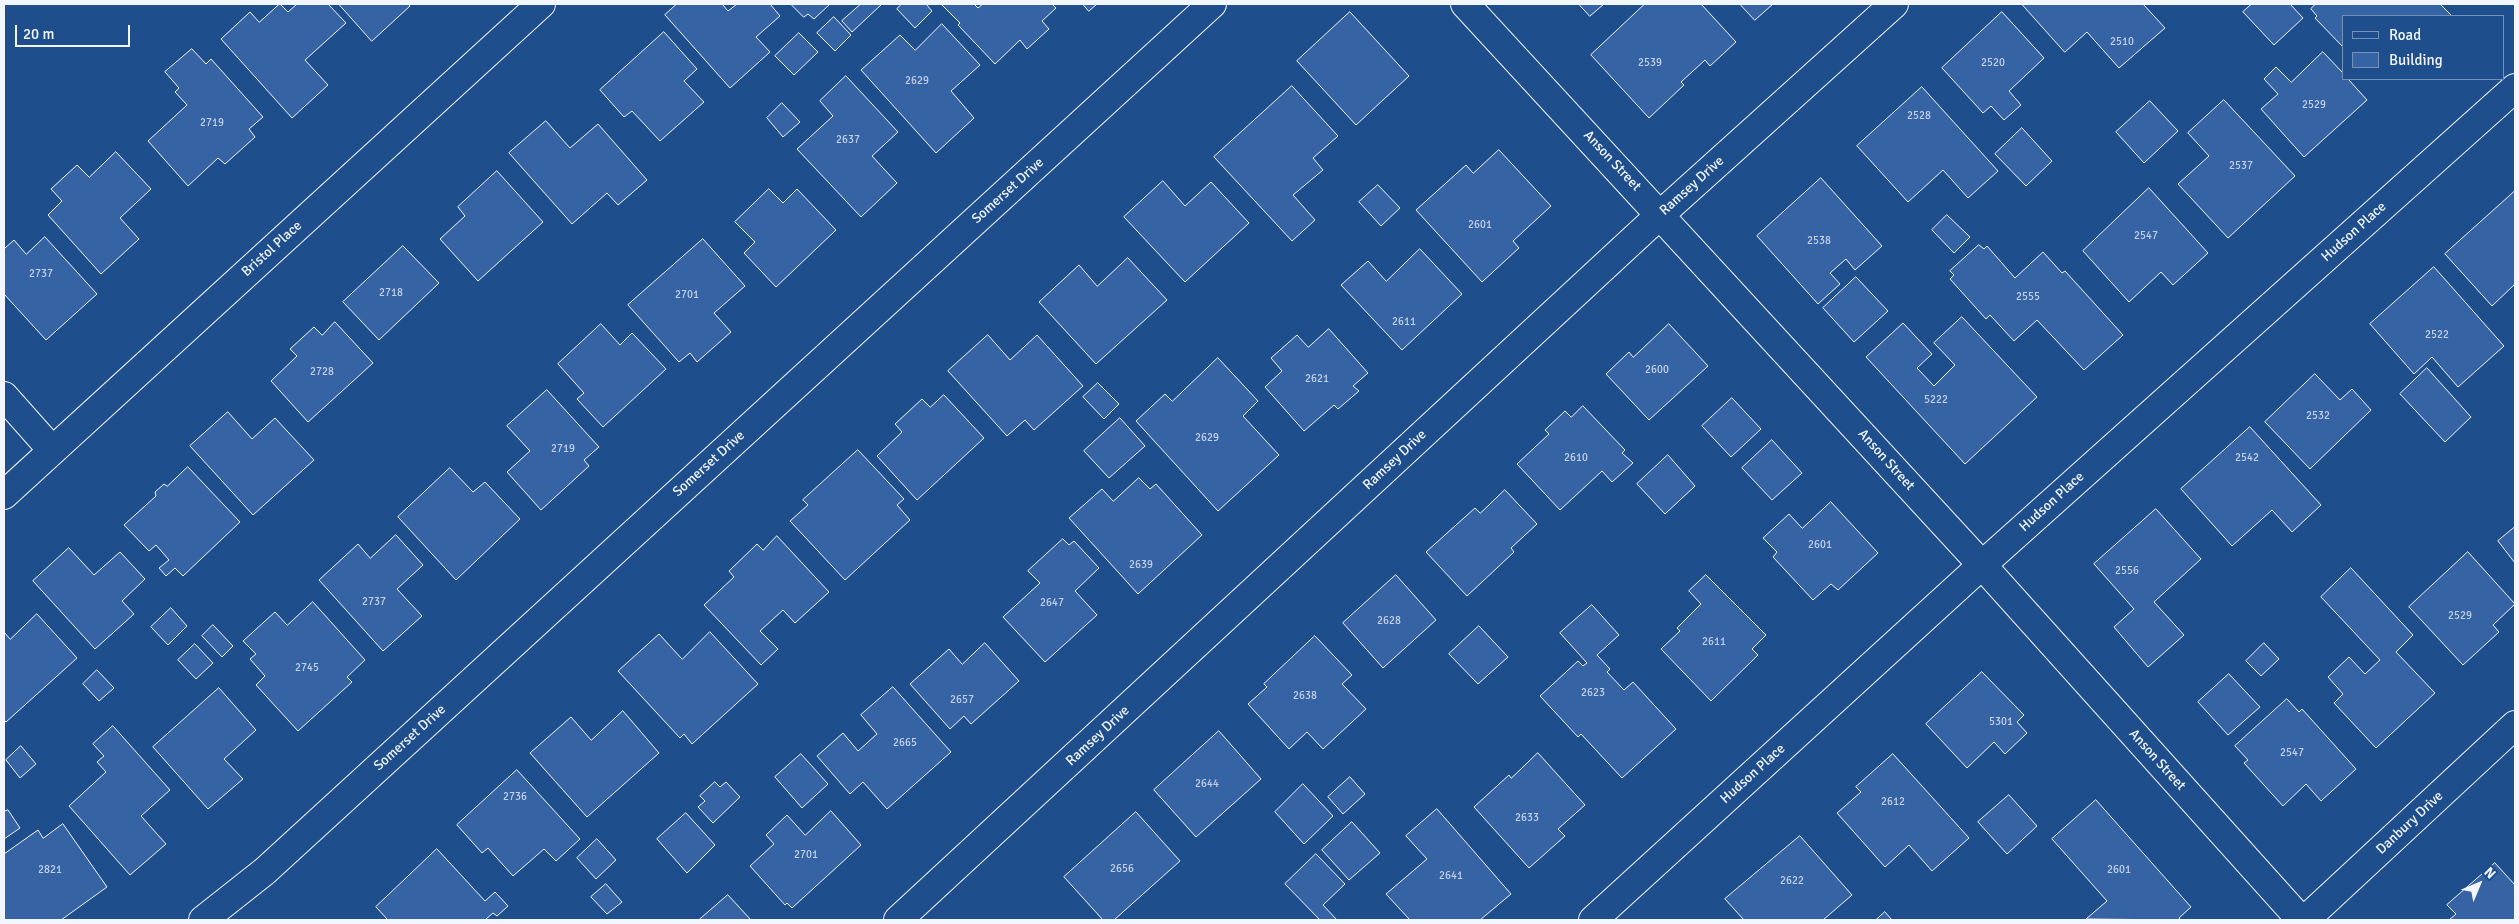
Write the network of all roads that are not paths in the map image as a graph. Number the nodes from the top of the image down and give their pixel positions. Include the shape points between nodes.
1 (541, 4) edge
2 (1212, 4) edge
3 (1466, 4) edge
4 (1894, 4) edge
5 (2515, 88) edge
6 (1661, 214) junction
7 (4, 396) edge
8 (52, 450) junction
9 (4, 495) edge
10 (1982, 565) junction
11 (2515, 725) edge
12 (202, 920) edge
13 (898, 920) edge
14 (1593, 920) edge
15 (2303, 920) edge

1 - 8 street, Bristol Place
2 - 12 street, Somerset Drive via 265,871
3 - 6 street, Anson Street
4 - 6 street, Ramsey Drive
5 - 10 street, Hudson Place
6 - 10 street, Anson Street
6 - 13 street, Ramsey Drive
7 - 8 street
8 - 9 street, Bristol Place
10 - 14 street, Hudson Place
10 - 15 street, Anson Street
11 - 15 street, Danbury Drive

